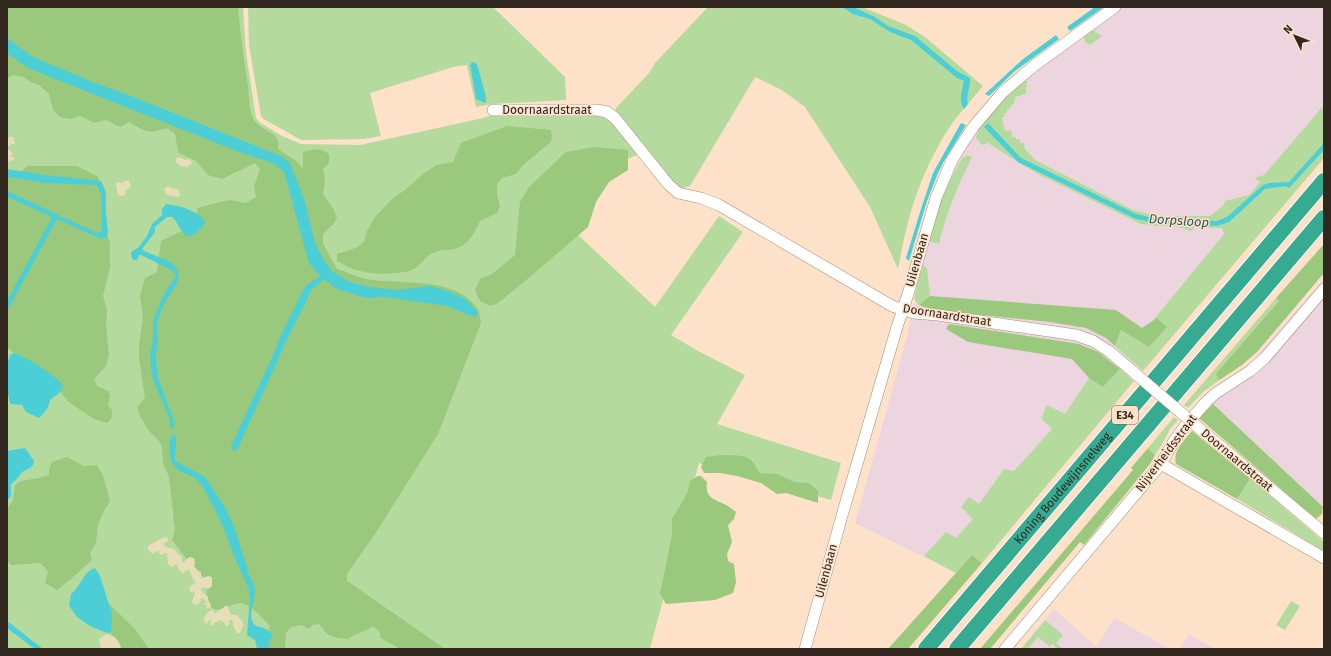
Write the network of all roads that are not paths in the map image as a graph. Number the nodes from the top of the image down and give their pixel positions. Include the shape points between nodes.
1 (1115, 7) edge
2 (493, 110) dead end
3 (1324, 181) edge
4 (1324, 218) edge
5 (1324, 289) edge
6 (903, 309) junction
7 (1161, 464) junction
8 (1324, 533) edge
9 (1324, 558) edge
10 (805, 649) edge
11 (926, 649) edge
12 (957, 649) edge
13 (1005, 649) edge

1 - 6 street, Uilenbaan via 1015,80 983,114 966,138 952,160 936,198
2 - 6 street, Doornaardstraat via 607,112 678,193 719,205 889,304
3 - 11 highway, Koning Boudewijnsnelweg / E34
4 - 12 highway, Koning Boudewijnsnelweg / E34
5 - 7 street, Nijverheidsstraat via 1265,358 1207,401 1174,441
6 - 8 street, Doornaardstraat, bridge via 1076,335 1093,341 1110,352
6 - 10 street, Uilenbaan
7 - 9 street
7 - 13 street, Nijverheidsstraat

